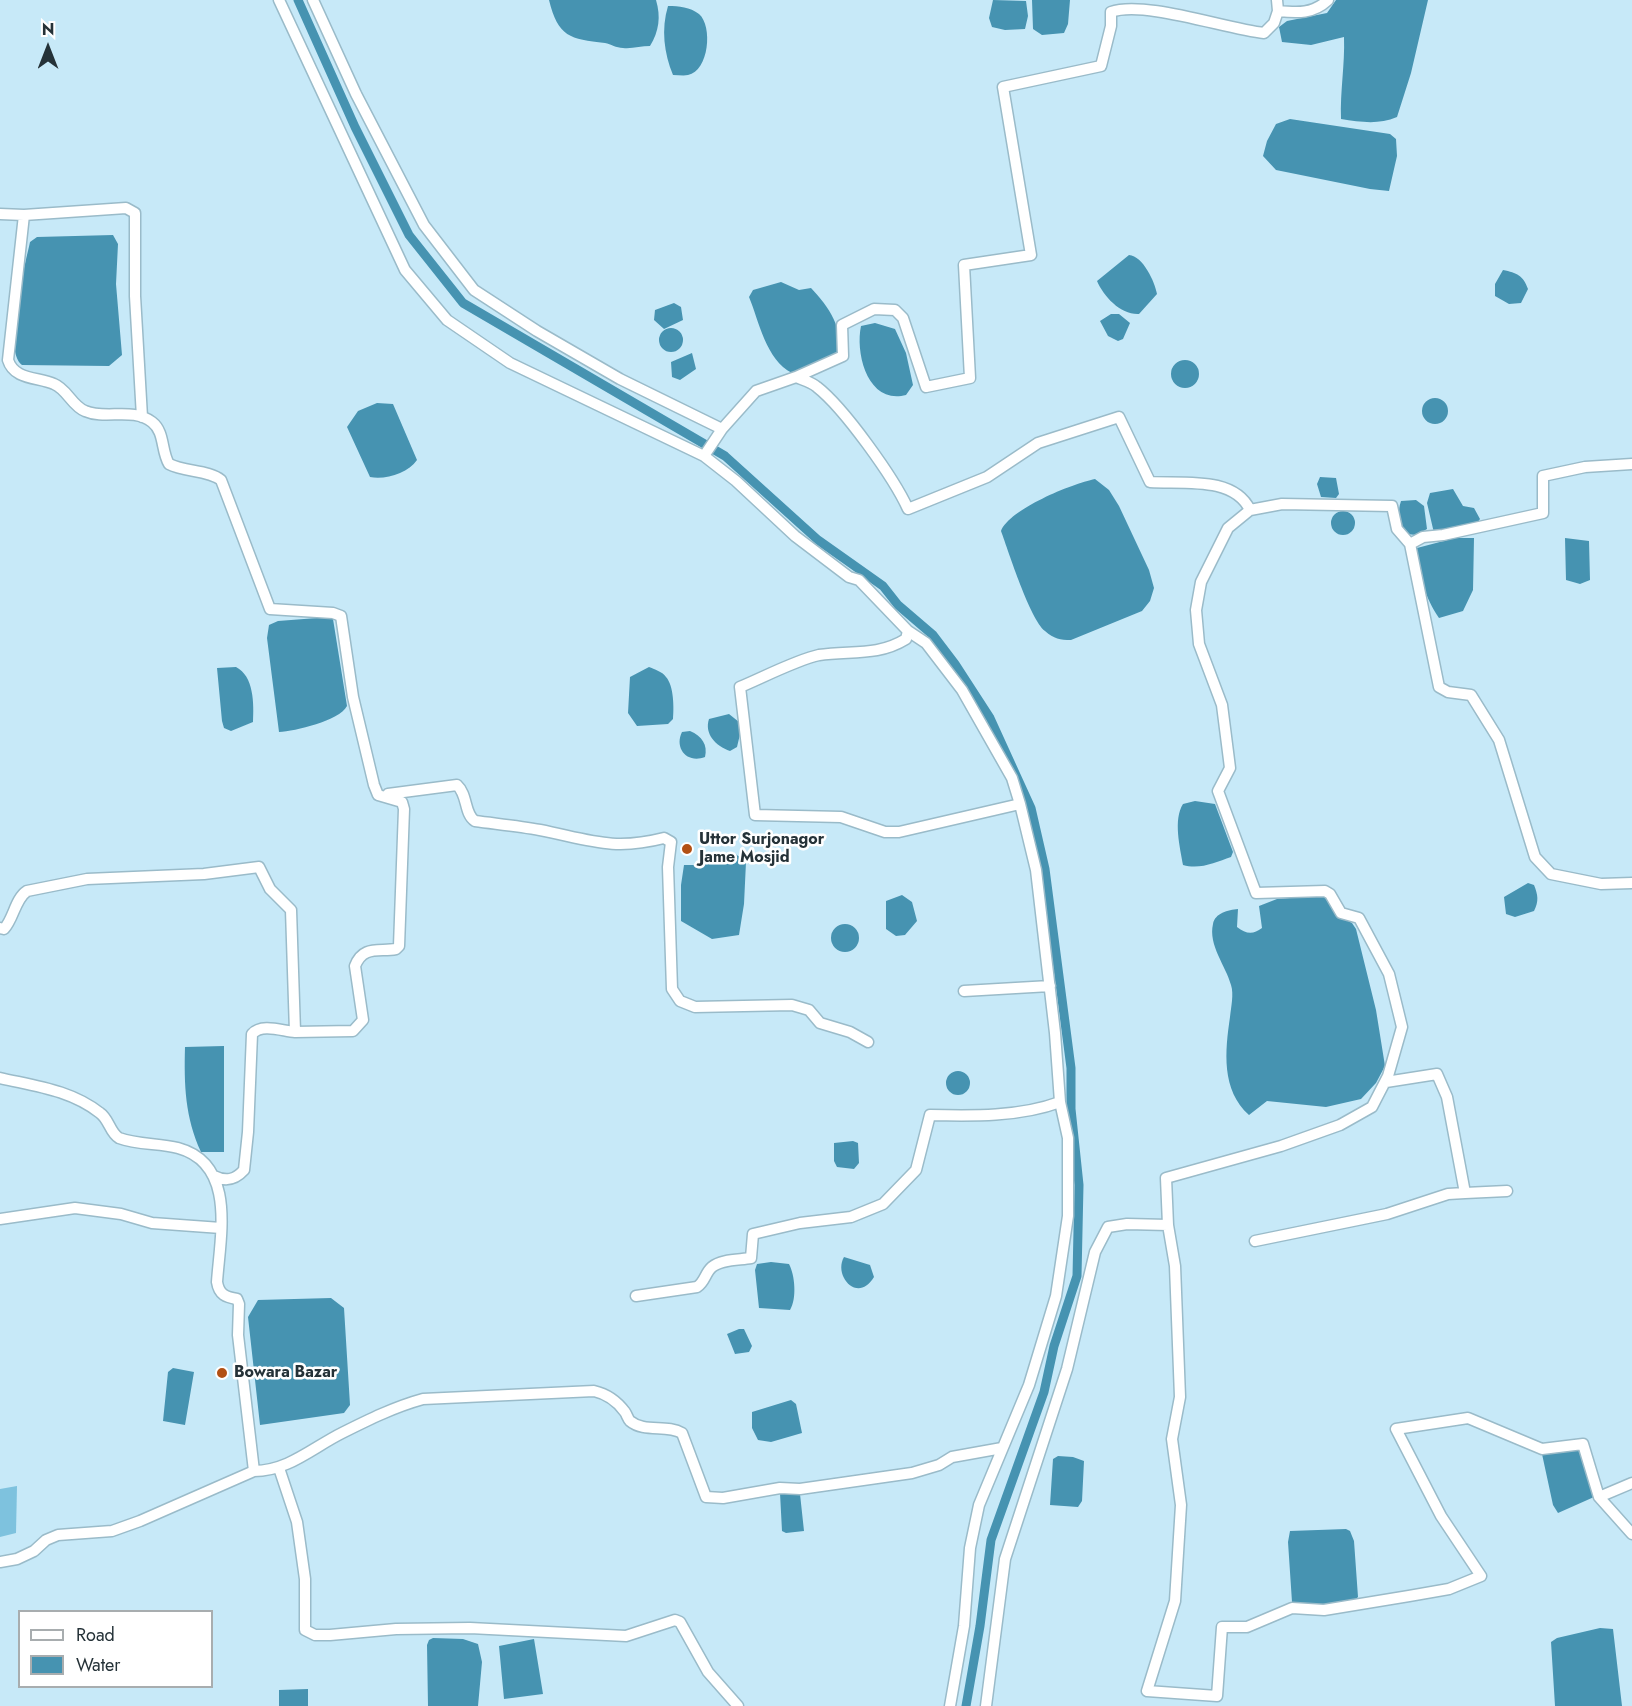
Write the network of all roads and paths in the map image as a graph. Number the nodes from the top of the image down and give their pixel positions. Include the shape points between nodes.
1 (279, 0) edge
2 (313, 0) edge
3 (1328, 0) edge
4 (1278, 6) edge
5 (0, 214) edge
6 (24, 214) junction
7 (796, 377) junction
8 (142, 417) junction
9 (722, 429) junction
10 (704, 456) junction
11 (1632, 464) edge
12 (1250, 510) junction
13 (1410, 544) junction
14 (908, 631) junction
15 (378, 795) junction
16 (1020, 804) junction
17 (1632, 883) edge
18 (0, 928) edge
19 (1050, 986) junction
20 (964, 991) dead end
21 (295, 1032) junction
22 (868, 1042) dead end
23 (0, 1078) edge
24 (1386, 1082) junction
25 (1060, 1102) junction
26 (214, 1176) junction
27 (1507, 1191) dead end
28 (1465, 1193) junction
29 (0, 1219) edge
30 (1168, 1225) junction
31 (220, 1228) junction
32 (1255, 1241) dead end
33 (636, 1296) dead end
34 (1002, 1448) junction
35 (279, 1468) junction
36 (254, 1471) junction
37 (1632, 1483) edge
38 (1599, 1497) junction
39 (1632, 1534) edge
40 (0, 1562) edge
41 (738, 1706) edge
42 (950, 1706) edge
43 (986, 1706) edge

1 - 10 street via 405,270 447,320 510,363
2 - 9 street via 356,94 424,225 474,290 537,332 620,379
3 - 4 street via 1303,14
4 - 7 street via 1274,24 1264,33 1157,9 1120,7 1111,12 1101,66 1004,87 1031,255 964,266 970,378 926,387 903,318 895,310 874,309 842,325 843,356
5 - 6 street
6 - 8 street via 10,368 55,384 83,411
6 - 8 street via 126,208 135,213
7 - 9 street via 756,391
7 - 12 street via 816,385 837,406 898,488 908,509 987,477 1038,443 1119,417 1150,482 1234,490
8 - 15 street via 153,422 160,433 169,464 221,480 270,609 341,616 357,716
9 - 10 street
10 - 14 street via 795,536 849,577 859,580
11 - 13 street via 1585,467 1543,476 1543,513 1422,537
12 - 13 street via 1282,504 1392,506 1397,529
12 - 24 street via 1228,528 1201,582 1196,610 1199,644 1222,705 1230,768 1218,791 1256,893 1325,891 1341,913 1359,918 1379,951 1402,1027
13 - 17 street via 1439,687 1471,695 1499,740 1535,856 1551,874 1601,884
14 - 16 street via 926,643 962,690 1012,778
14 - 16 street via 900,643 860,654 818,655 740,687 754,815 841,816 885,832 899,832
15 - 21 street via 404,804 399,946 366,951 358,958 355,966 363,1020 360,1026 344,1033
15 - 22 street via 457,785 464,791 473,820 606,844 637,845 664,838 671,842 668,867 672,989 680,1001 695,1007 792,1005 809,1011 820,1023
16 - 19 street via 1036,870
18 - 21 street via 4,929 12,920 21,896 27,891 87,879 204,874 259,867 270,889 291,910
19 - 20 street
19 - 25 street
21 - 26 street via 264,1028 252,1034 244,1170 226,1180
23 - 26 street via 63,1093 102,1114 114,1136 194,1154
24 - 28 street via 1437,1074 1447,1097
24 - 30 street via 1372,1107 1349,1121 1281,1146 1166,1178
25 - 33 street via 978,1116 930,1115 916,1170 883,1204 851,1217 753,1234 751,1258 712,1268 697,1287
25 - 34 street via 1068,1138 1064,1255 1029,1385
26 - 31 street
27 - 28 street
28 - 32 street via 1448,1194 1387,1214
29 - 31 street via 75,1208 152,1223
30 - 38 street via 1175,1266 1180,1397 1172,1440 1181,1505 1175,1601 1147,1691 1216,1696 1222,1627 1247,1627 1292,1608 1324,1610 1429,1593 1481,1576 1441,1516 1396,1430 1468,1418 1542,1449 1583,1444
30 - 43 street via 1108,1227 1095,1252 1067,1369 1005,1559
31 - 36 street via 218,1290 237,1299 239,1304 238,1335
34 - 35 street via 952,1457 912,1473 706,1497 682,1433 630,1421 606,1393 594,1391 423,1399 341,1433
34 - 42 street via 979,1505 970,1548 964,1626
35 - 36 street
35 - 41 street via 297,1522 305,1579 305,1630 330,1635 470,1628 626,1636 675,1620 680,1622 708,1672
36 - 40 street via 140,1521 112,1531 58,1535 17,1559
37 - 38 street
38 - 39 street

